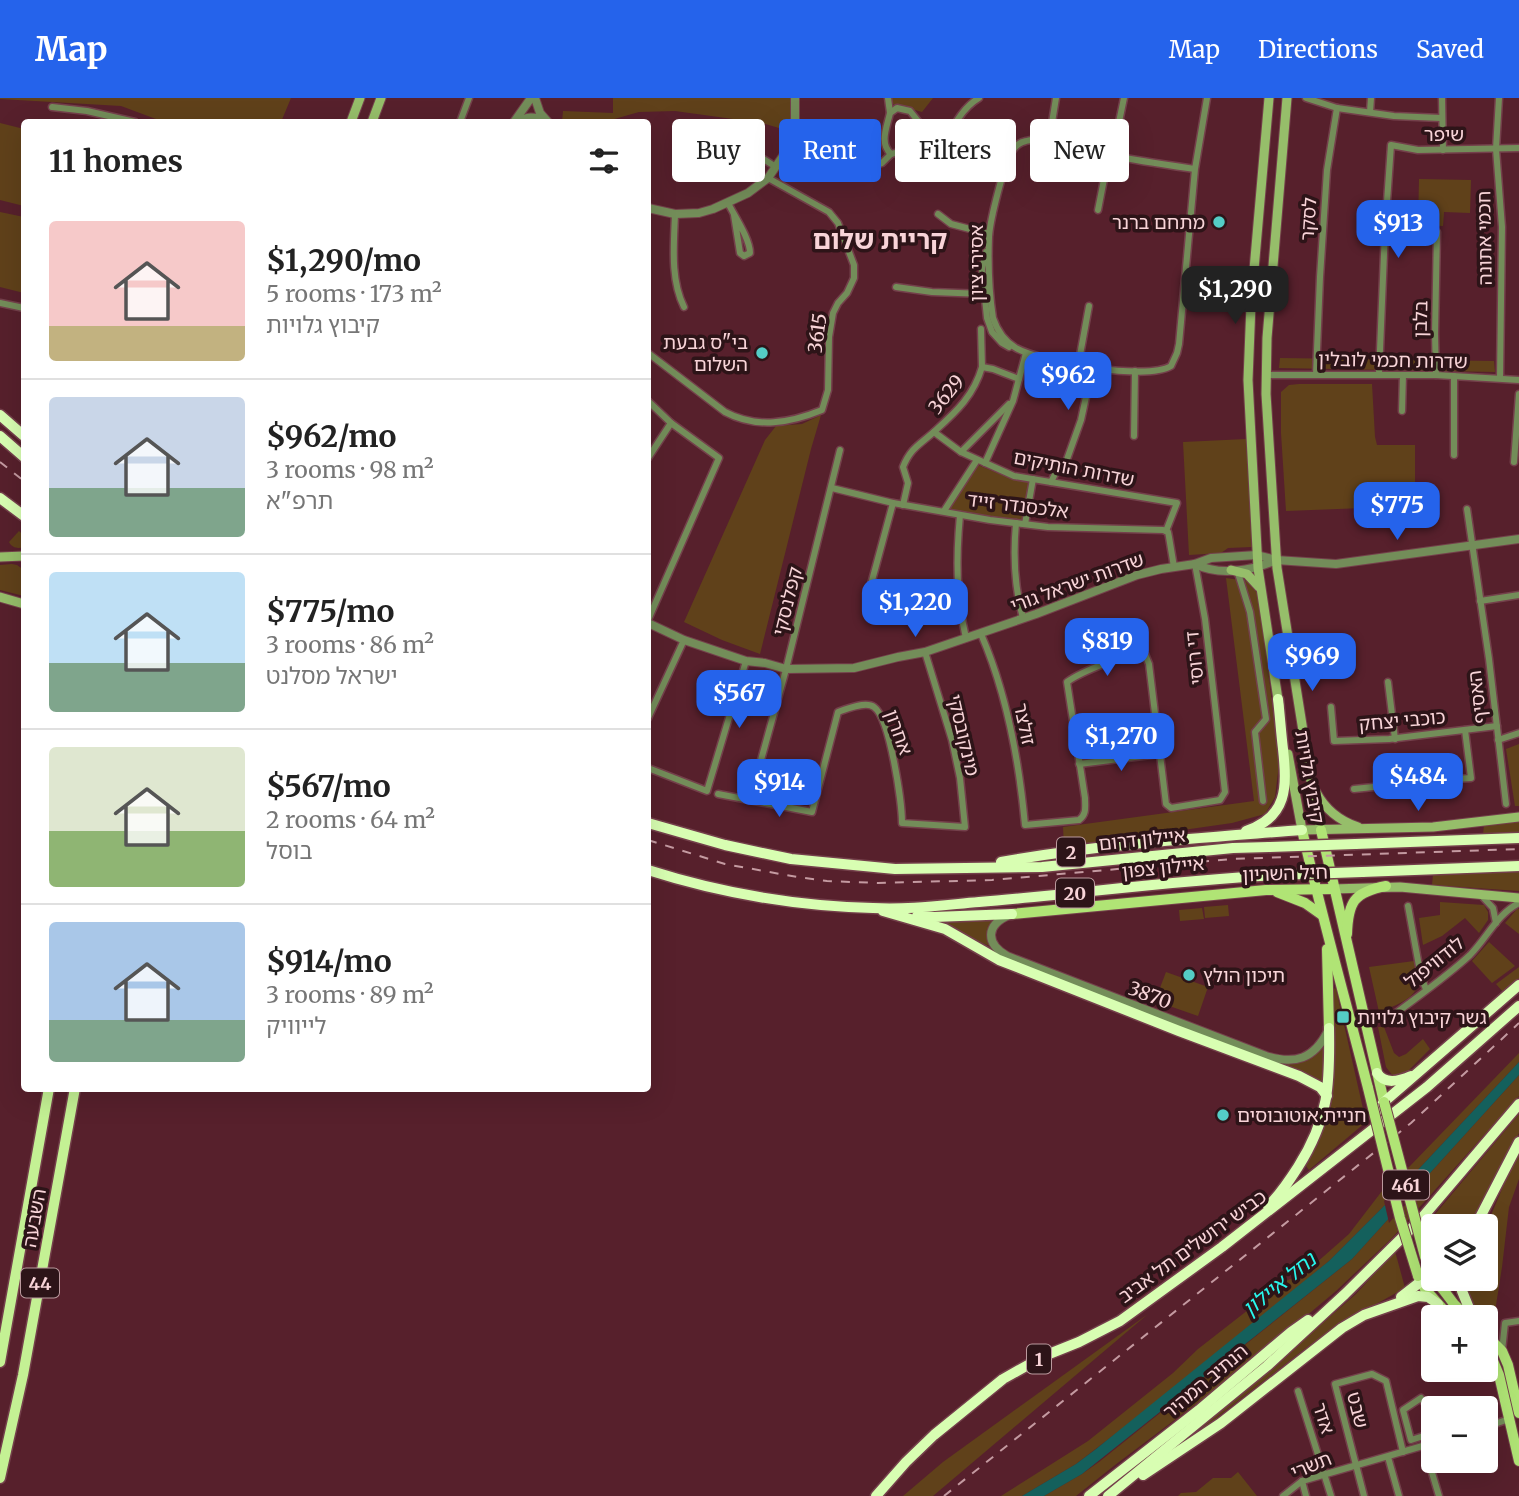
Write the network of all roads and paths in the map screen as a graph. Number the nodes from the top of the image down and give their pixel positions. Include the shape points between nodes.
1 (360, 98) edge
2 (381, 98) edge
3 (469, 98) edge
4 (533, 98) edge
5 (795, 98) edge
6 (888, 98) edge
7 (979, 98) edge
8 (1056, 98) edge
9 (1124, 98) edge
10 (1207, 98) edge
11 (1269, 98) edge
12 (1287, 98) edge
13 (1306, 98) edge
14 (1371, 98) edge
15 (1442, 98) edge
16 (1499, 98) edge
17 (52, 107) dead end
18 (1337, 108) junction
19 (1370, 112) junction
20 (890, 113) junction
21 (1441, 118) junction
22 (122, 119) edge
23 (352, 119) edge
24 (373, 119) edge
25 (461, 119) edge
26 (518, 119) edge
27 (545, 119) edge
28 (795, 119) edge
29 (917, 119) edge
30 (959, 119) edge
31 (1053, 119) edge
32 (1120, 119) edge
33 (1519, 148) edge
34 (1496, 149) junction
35 (1443, 150) junction
36 (895, 153) edge
37 (891, 154) junction
38 (1129, 158) edge
39 (765, 161) edge
40 (779, 161) edge
41 (881, 163) edge
42 (776, 167) junction
43 (1195, 169) junction
44 (768, 178) junction
45 (1001, 182) edge
46 (1104, 182) edge
47 (728, 203) junction
48 (651, 209) edge
49 (1098, 210) dead end
50 (675, 214) junction
51 (938, 214) dead end
52 (734, 215) junction
53 (1385, 230) junction
54 (989, 237) junction
55 (896, 287) dead end
56 (984, 294) junction
57 (0, 303) edge
58 (1089, 306) dead end
59 (21, 307) edge
60 (684, 307) dead end
61 (981, 329) dead end
62 (1015, 347) junction
63 (1026, 353) junction
64 (651, 355) edge
65 (1078, 366) junction
66 (982, 367) junction
67 (1092, 369) junction
68 (1135, 371) junction
69 (1266, 374) junction
70 (1316, 374) junction
71 (1379, 374) junction
72 (1403, 375) junction
73 (1436, 375) junction
74 (1454, 376) junction
75 (1500, 378) junction
76 (1020, 379) junction
77 (1519, 380) edge
78 (1519, 394) edge
79 (1013, 401) junction
80 (651, 404) edge
81 (1402, 411) dead end
82 (0, 415) edge
83 (671, 423) junction
84 (934, 432) junction
85 (21, 433) edge
86 (0, 436) edge
87 (1134, 436) dead end
88 (840, 450) dead end
89 (961, 452) junction
90 (651, 453) edge
91 (21, 454) edge
92 (1454, 456) dead end
93 (977, 460) junction
94 (1514, 461) dead end
95 (1066, 462) dead end
96 (985, 463) junction
97 (1059, 466) dead end
98 (1033, 479) junction
99 (1051, 482) junction
100 (832, 488) junction
101 (0, 498) edge
102 (893, 503) junction
103 (903, 505) junction
104 (1466, 509) dead end
105 (944, 511) junction
106 (21, 514) edge
107 (960, 515) junction
108 (1016, 523) junction
109 (1026, 524) junction
110 (1166, 531) junction
111 (1519, 539) edge
112 (1472, 546) junction
113 (1257, 555) junction
114 (21, 556) edge
115 (0, 557) edge
116 (1276, 560) junction
117 (1195, 564) junction
118 (1174, 567) junction
119 (1258, 568) junction
120 (1234, 570) junction
121 (1262, 592) junction
122 (1519, 595) edge
123 (0, 597) edge
124 (867, 599) dead end
125 (1480, 601) junction
126 (21, 603) edge
127 (651, 615) edge
128 (1023, 618) junction
129 (651, 624) edge
130 (981, 634) junction
131 (966, 638) junction
132 (684, 640) junction
133 (925, 652) junction
134 (746, 661) junction
135 (786, 669) junction
136 (1388, 682) dead end
137 (1278, 699) junction
138 (1331, 707) dead end
139 (651, 712) edge
140 (1497, 726) junction
141 (1465, 730) junction
142 (1519, 733) edge
143 (1395, 739) junction
144 (1498, 740) junction
145 (1160, 754) junction
146 (1079, 764) junction
147 (651, 769) edge
148 (1311, 781) junction
149 (1354, 789) dead end
150 (718, 794) dead end
151 (750, 800) junction
152 (1263, 801) dead end
153 (1506, 804) dead end
154 (1519, 817) edge
155 (902, 823) joint
156 (651, 824) edge
157 (1301, 830) junction
158 (1321, 830) junction
159 (1366, 830) junction
160 (1231, 836) junction
161 (1519, 838) edge
162 (1519, 866) edge
163 (971, 867) junction
164 (651, 871) edge
165 (1386, 886) junction
166 (1315, 889) junction
167 (1333, 889) junction
168 (1266, 890) junction
169 (1479, 894) junction
170 (1519, 898) edge
171 (1519, 903) edge
172 (1408, 906) dead end
173 (873, 909) junction
174 (1012, 914) junction
175 (1322, 915) junction
176 (1496, 923) junction
177 (1327, 934) junction
178 (1349, 955) junction
179 (1519, 985) edge
180 (1426, 989) junction
181 (1519, 1006) edge
182 (1387, 1020) dead end
183 (1329, 1028) junction
184 (1420, 1072) junction
185 (1377, 1073) junction
186 (48, 1092) edge
187 (74, 1092) edge
188 (1327, 1096) junction
189 (1387, 1099) junction
190 (1519, 1104) edge
191 (1374, 1115) junction
192 (1519, 1142) edge
193 (1483, 1214) edge
194 (1421, 1239) edge
195 (1222, 1247) junction
196 (1419, 1279) junction
197 (1444, 1291) edge
198 (1345, 1294) junction
199 (1393, 1303) junction
200 (1438, 1304) joint
201 (1455, 1305) edge
202 (1519, 1321) edge
203 (1498, 1347) edge
204 (1502, 1351) junction
205 (0, 1362) edge
206 (1498, 1373) edge
207 (1516, 1381) edge
208 (1298, 1391) dead end
209 (1421, 1398) edge
210 (1403, 1410) junction
211 (1394, 1411) junction
212 (1519, 1413) edge
213 (1509, 1419) junction
214 (1498, 1423) edge
215 (1421, 1437) edge
216 (1421, 1447) edge
217 (1404, 1452) junction
218 (1388, 1457) junction
219 (1519, 1461) edge
220 (1356, 1466) junction
221 (1432, 1473) edge
222 (1325, 1474) junction
223 (0, 1478) edge
224 (1302, 1481) junction
225 (876, 1496) edge
226 (1089, 1496) edge
227 (1110, 1496) edge
228 (1283, 1496) edge
229 (1306, 1496) edge
230 (1331, 1496) edge
231 (1364, 1496) edge
232 (1399, 1496) edge
233 (1439, 1496) edge

1 - 23 main road
2 - 24 main road
3 - 25 street
4 - 26 street
4 - 27 street
5 - 28 street
6 - 20 street
7 - 30 street
8 - 31 street
9 - 32 street
10 - 43 street
11 - 113 main road, קיבוץ גלויות via 1248,373
12 - 69 main road, קיבוץ גלויות
13 - 18 street, שיפר
14 - 19 street
15 - 21 street
16 - 34 street, חכמי אתונה
17 - 22 street
18 - 19 street, שיפר
18 - 70 street, לסקר via 1327,170
19 - 21 street, שיפר
20 - 29 street via 904,109
20 - 37 street via 884,143
21 - 35 street
33 - 34 street, שיפר
34 - 35 street, שיפר
34 - 75 street, חכמי אתונה via 1502,227
35 - 53 street, שיפר via 1391,145
36 - 37 street
37 - 41 street
38 - 43 street, אסירי ציון
39 - 42 street
40 - 42 street
42 - 44 street
43 - 68 street, אסירי ציון via 1177,353 1171,366 1162,371
44 - 47 street
44 - 64 street, 3615 via 829,212 854,265 854,278 833,313 828,390 822,410 792,421 740,419
45 - 54 street, אסירי ציון
46 - 49 street
47 - 50 street
47 - 52 street
48 - 50 street
50 - 60 street via 676,287
51 - 54 street via 951,224
52 - 52 street via 740,253 748,255 750,247
53 - 71 street
53 - 73 street, בלבן via 1437,232
54 - 56 street via 982,269
54 - 62 street, אסירי ציון via 993,318
55 - 56 street
56 - 62 street via 990,328 1002,343
57 - 59 street
58 - 65 street
61 - 66 street
62 - 63 street, אסירי ציון
63 - 65 street, אסירי ציון
63 - 76 street
65 - 67 street, אסירי ציון
66 - 76 street, 3629
66 - 84 street, 3629 via 972,392
67 - 68 street, אסירי ציון
67 - 95 street
68 - 87 street
69 - 70 street, שדרות חכמי לובלין
69 - 116 main road, קיבוץ גלויות
70 - 71 street, שדרות חכמי לובלין
71 - 72 street, שדרות חכמי לובלין
72 - 73 street, שדרות חכמי לובלין
72 - 81 street
73 - 74 street, שדרות חכמי לובלין
74 - 75 street, שדרות חכמי לובלין
74 - 92 street
75 - 77 street, שדרות חכמי לובלין
76 - 79 street
78 - 94 street
79 - 89 street
79 - 96 street
80 - 83 street
82 - 85 highway
83 - 90 street
83 - 127 street via 719,458
84 - 89 street, שדרות הותיקים
84 - 103 street, 3629 via 908,455 903,467 908,483
86 - 91 highway
88 - 100 street, קפלנסקי
89 - 93 street, שדרות הותיקים
93 - 96 street, שדרות הותיקים
93 - 105 street
96 - 98 street, שדרות הותיקים
97 - 99 street
98 - 99 street, שדרות הותיקים
98 - 109 street
99 - 110 street, שדרות הותיקים via 1177,503
100 - 102 street, אלכסנדר זייד
100 - 135 street, קפלנסקי
101 - 106 highway
102 - 103 street, אלכסנדר זייד
102 - 124 street
103 - 105 street, אלכסנדר זייד
104 - 112 street, האסיף
105 - 107 street, אלכסנדר זייד
107 - 108 street, אלכסנדר זייד
107 - 131 street via 956,552
108 - 109 street, אלכסנדר זייד
108 - 128 street via 1014,570
109 - 110 street, אלכסנדר זייד
110 - 118 street
111 - 112 street
112 - 116 street via 1336,564
112 - 125 street, האסיף
113 - 116 street, שדרות ישראל גורי
113 - 117 street, שדרות ישראל גורי via 1211,558
113 - 119 main road, קיבוץ גלויות
114 - 115 main road
116 - 119 street, שדרות ישראל גורי
116 - 148 main road, קיבוץ גלויות
117 - 118 street, שדרות ישראל גורי
117 - 120 street, שדרות ישראל גורי
117 - 145 street, די רוסי via 1225,792 1220,800 1171,808 1166,804
118 - 128 street, שדרות ישראל גורי via 1137,575
119 - 120 street, שדרות ישראל גורי
119 - 121 main road, קיבוץ גלויות
120 - 121 main road via 1250,575
120 - 152 street via 1250,612 1266,719 1255,732
121 - 137 main road, קיבוץ גלויות
122 - 125 street
123 - 126 main road
125 - 140 street, האסיף
128 - 130 street, שדרות ישראל גורי
129 - 132 street, שדרות ישראל גורי
130 - 131 street, שדרות ישראל גורי
130 - 146 street, זולצר via 1009,722 1026,824 1083,817
131 - 133 street, שדרות ישראל גורי
132 - 134 street, שדרות ישראל גורי
132 - 139 street
133 - 135 street, שדרות ישראל גורי via 854,668
133 - 155 street, מינקובסקי via 952,740 965,827
134 - 135 street, שדרות ישראל גורי
134 - 147 street via 707,791
135 - 151 street, קפלנסקי
136 - 143 street
137 - 157 main road, קיבוץ גלויות
137 - 160 highway via 1285,769 1282,799 1263,825
138 - 143 street, כוכבי יצחק via 1334,741
140 - 141 street, כוכבי יצחק
140 - 144 street, האסיף
141 - 143 street, כוכבי יצחק
141 - 149 street, כוכבי יצחק via 1471,778
142 - 144 street
144 - 153 street, האסיף
145 - 146 street
145 - 146 street via 1149,664 1140,653 1068,680
148 - 158 main road, קיבוץ גלויות
148 - 159 main road via 1333,813
150 - 151 street
151 - 155 street, אחרון via 812,812 838,712 871,706 882,719 895,763
154 - 159 main road
156 - 163 highway, איילון דרום / 20 via 791,859 884,868
157 - 158 main road
157 - 160 highway, 2
157 - 166 main road, קיבוץ גלויות
158 - 159 main road
158 - 167 main road, קיבוץ גלויות
160 - 163 highway, 2
161 - 163 highway, איילון דרום / 20, bridge via 1233,848 1042,867
162 - 173 highway, איילון צפון / 20, bridge via 1232,877
164 - 173 highway, איילון צפון / 20 via 751,895
165 - 167 main road, חיל השריון
165 - 169 main road, חיל השריון
165 - 178 main road via 1363,892 1354,901 1348,924
166 - 167 main road, חיל השריון
166 - 168 main road, חיל השריון
166 - 175 main road, קיבוץ גלויות / 461
167 - 178 main road, קיבוץ גלויות / 461
168 - 174 main road, חיל השריון
168 - 175 main road via 1285,894
169 - 170 main road, חיל השריון
169 - 176 street via 1493,908
171 - 176 street, לודוויפול
172 - 180 street
173 - 174 highway via 934,917
173 - 188 highway via 945,929 999,960 1299,1076
174 - 183 street, 3870 via 998,921 991,936 994,946 1007,956 1266,1056 1301,1059 1318,1047
175 - 177 main road, קיבוץ גלויות / 461
176 - 180 street, לודוויפול via 1470,955
177 - 183 main road
177 - 191 main road, קיבוץ גלויות / 461, bridge
178 - 185 main road, קיבוץ גלויות / 461
179 - 184 highway
180 - 182 street, לודוויפול
181 - 195 highway, כביש ירושלים תל אביב / 1 via 1427,1087
183 - 188 highway
184 - 185 highway via 1391,1081
184 - 189 highway
185 - 189 main road, קיבוץ גלויות / 461
186 - 205 highway, השבעה / 44
187 - 223 highway, השבעה / 44
188 - 195 highway via 1309,1149 1283,1189
189 - 191 highway, bridge
189 - 194 main road, קיבוץ גלויות / 461, bridge
190 - 198 highway via 1421,1219
191 - 196 main road, קיבוץ גלויות / 461, bridge
192 - 193 highway
195 - 225 highway, כביש ירושלים תל אביב / 1 via 1119,1321 1003,1379 933,1435
196 - 199 highway
196 - 200 main road, 461
197 - 201 main road, 461
198 - 226 highway, הנתיב המהיר via 1291,1332
198 - 227 highway via 1267,1366
199 - 200 highway via 1418,1296
199 - 227 highway via 1342,1328 1222,1423
202 - 204 street via 1505,1323
203 - 204 main road
204 - 207 main road
206 - 213 main road
207 - 212 main road
208 - 222 street, אדר
209 - 210 street
210 - 211 street
210 - 215 street via 1411,1440
211 - 217 street
211 - 220 street, שבט via 1386,1381 1372,1374 1335,1384
213 - 214 street
213 - 219 main road
216 - 217 street, תשרי
217 - 218 street, תשרי
218 - 220 street, תשרי
218 - 232 street
220 - 222 street, תשרי
220 - 231 street, שבט
221 - 233 street
222 - 224 street, תשרי
222 - 230 street, אדר
224 - 228 street, תשרי
224 - 229 street

